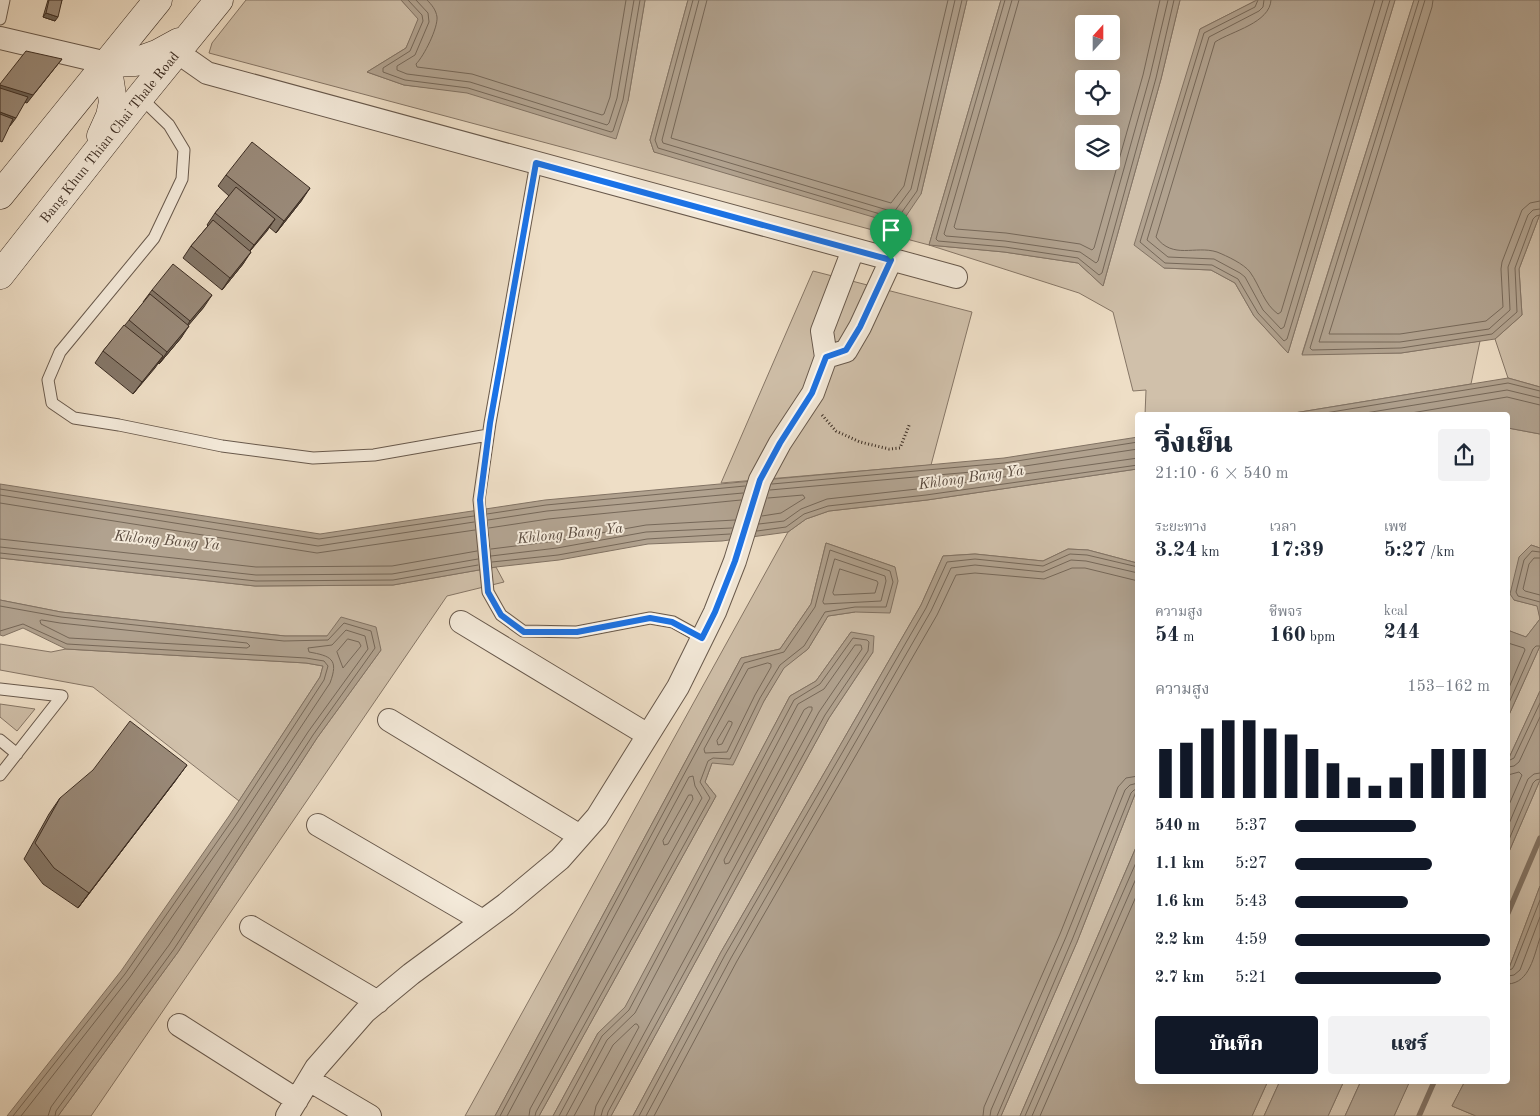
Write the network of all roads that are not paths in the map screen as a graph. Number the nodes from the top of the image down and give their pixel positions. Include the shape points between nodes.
1 (4, 0) edge
2 (158, 0) edge
3 (219, 0) edge
4 (0, 19) edge
5 (0, 38) edge
6 (183, 44) junction
7 (107, 63) junction
8 (140, 97) junction
9 (89, 162) junction
10 (536, 163) junction
11 (0, 195) edge
12 (853, 250) junction
13 (891, 260) junction
14 (0, 275) edge
15 (956, 277) dead end
16 (826, 357) junction
17 (488, 435) junction
18 (460, 622) dead end
19 (702, 638) junction
20 (0, 689) edge
21 (389, 720) dead end
22 (648, 735) junction
23 (0, 740) edge
24 (17, 754) junction
25 (0, 775) edge
26 (318, 825) dead end
27 (580, 836) junction
28 (483, 921) junction
29 (251, 927) dead end
30 (378, 1002) junction
31 (179, 1025) dead end
32 (309, 1080) junction
33 (292, 1108) edge
34 (370, 1116) edge

1 - 4 lane
2 - 7 main road
3 - 6 main road, Bang Khun Thian Chai Thale Road
5 - 7 street
6 - 7 main road via 135,62
6 - 8 main road, Bang Khun Thian Chai Thale Road
6 - 10 street via 207,73
7 - 9 main road via 112,102 110,116
7 - 11 main road
8 - 9 main road, Bang Khun Thian Chai Thale Road
8 - 17 lane via 169,125 184,150 182,179 154,238 60,352 48,380 52,403 74,418 222,446 313,458 374,454
9 - 14 main road, Bang Khun Thian Chai Thale Road
10 - 12 street
10 - 17 lane
12 - 13 street
12 - 16 street via 822,331
13 - 15 street
13 - 16 street via 846,350
16 - 19 street via 809,399 760,480 735,561
17 - 19 lane via 480,503 486,582 501,615 524,632 577,632 650,618 672,622
18 - 22 street
19 - 22 street via 678,687
20 - 24 lane via 62,696
21 - 27 street
22 - 27 street via 597,817
23 - 24 lane
24 - 25 lane
26 - 28 street
27 - 28 street via 560,859
28 - 30 street
29 - 30 street
30 - 32 street via 365,1012
31 - 33 street
32 - 33 street
32 - 34 street

